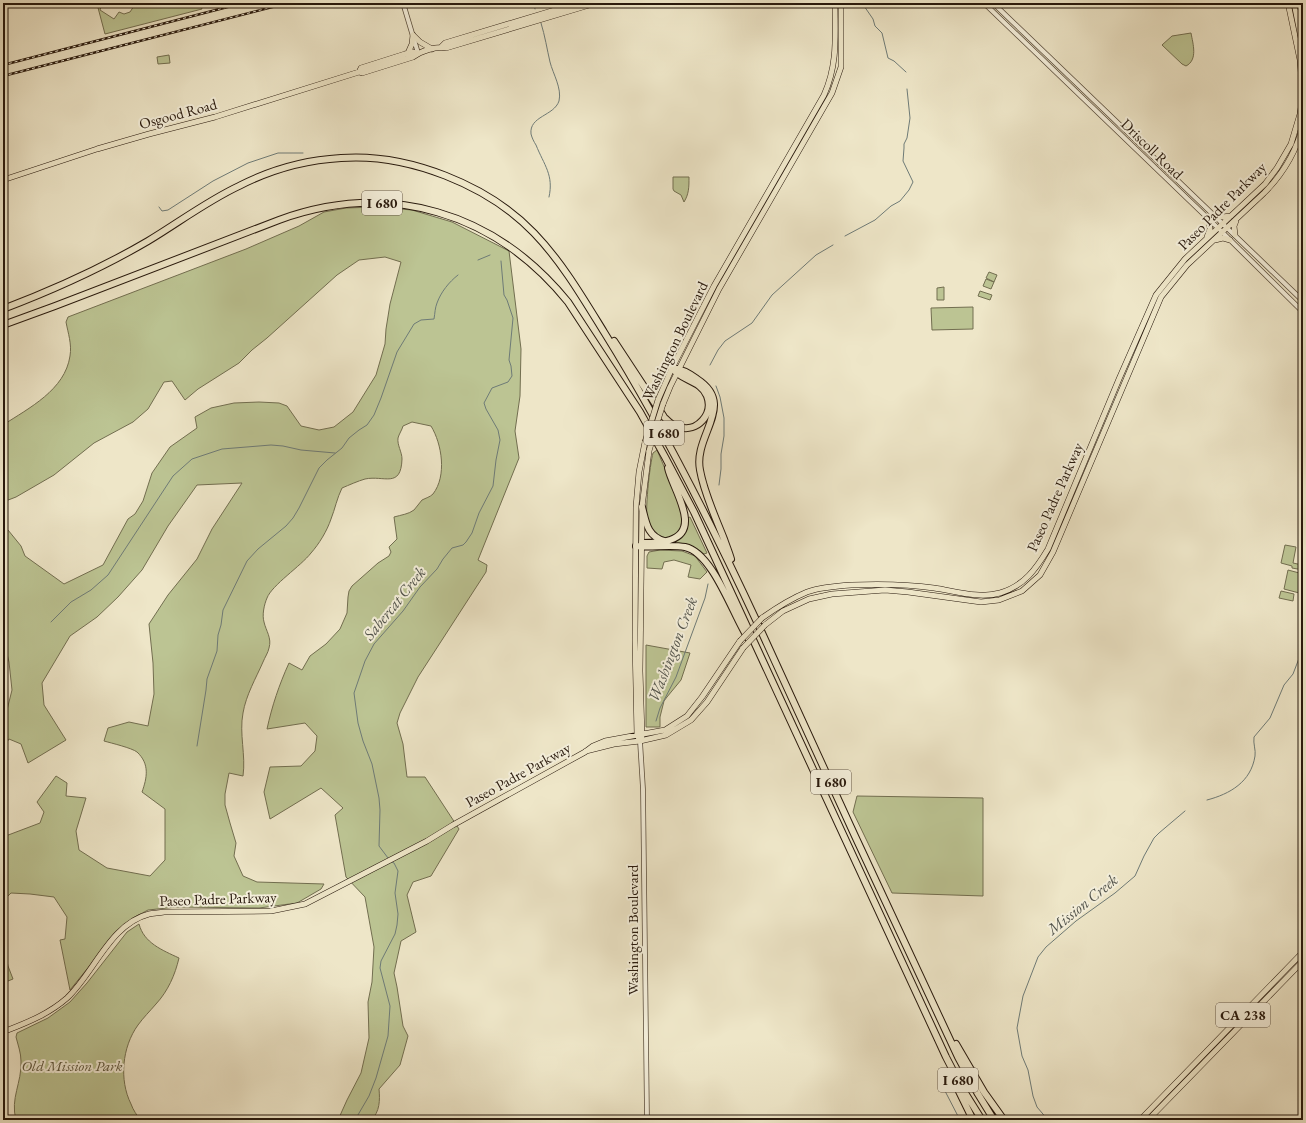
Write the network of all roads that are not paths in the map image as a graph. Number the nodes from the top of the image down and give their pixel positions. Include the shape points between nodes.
1 (403, 3) edge
2 (578, 3) edge
3 (596, 3) edge
4 (835, 3) edge
5 (841, 3) edge
6 (984, 3) edge
7 (993, 3) edge
8 (1288, 3) edge
9 (1294, 3) edge
10 (563, 10) junction
11 (540, 17) junction
12 (493, 29) junction
13 (413, 35) junction
14 (479, 38) junction
15 (441, 47) junction
16 (1303, 48) edge
17 (432, 49) junction
18 (408, 53) junction
19 (418, 53) junction
20 (1302, 66) edge
21 (359, 72) junction
22 (1303, 126) edge
23 (3, 180) edge
24 (1215, 216) junction
25 (1232, 216) junction
26 (1238, 217) junction
27 (1209, 219) junction
28 (1225, 226) junction
29 (1220, 230) junction
30 (1235, 235) junction
31 (1209, 240) junction
32 (1230, 240) junction
33 (1303, 301) edge
34 (588, 307) junction
35 (3, 309) edge
36 (1303, 312) edge
37 (3, 324) edge
38 (672, 368) junction
39 (678, 372) junction
40 (665, 457) junction
41 (642, 507) junction
42 (669, 541) junction
43 (640, 545) junction
44 (730, 564) junction
45 (757, 647) junction
46 (639, 734) junction
47 (640, 741) junction
48 (586, 752) junction
49 (1303, 952) edge
50 (1303, 961) edge
51 (932, 999) junction
52 (3, 1031) edge
53 (937, 1038) junction
54 (647, 1120) edge
55 (973, 1120) edge
56 (982, 1120) edge
57 (994, 1120) edge
58 (1004, 1120) edge
59 (1140, 1120) edge
60 (1148, 1120) edge

1 - 13 street
2 - 10 main road, Osgood Road
3 - 10 main road, Osgood Road
4 - 38 main road, Washington Boulevard via 835,60 822,101 723,271
5 - 39 main road, Washington Boulevard via 841,68 832,93 722,283
6 - 27 street, Driscoll Road
7 - 24 street, Driscoll Road
8 - 20 main road, Paseo Padre Parkway
9 - 16 main road
10 - 11 main road, Osgood Road
11 - 12 main road, Osgood Road
11 - 14 main road, Osgood Road
12 - 14 main road
12 - 15 main road, Osgood Road via 445,43
13 - 17 main road
13 - 18 main road
13 - 19 street
14 - 15 main road, Osgood Road via 446,48
15 - 17 main road, Osgood Road
17 - 19 main road, Osgood Road
18 - 19 main road, Osgood Road
18 - 21 main road, Osgood Road via 361,68
19 - 21 main road, Osgood Road via 413,57
20 - 25 main road, Paseo Padre Parkway via 1301,108 1297,128 1289,147 1271,176
21 - 23 main road, Osgood Road via 214,117 106,146
22 - 26 main road, Paseo Padre Parkway via 1294,151 1279,175
24 - 25 main road
24 - 28 street, Driscoll Road
25 - 28 main road, Paseo Padre Parkway
26 - 28 main road, Paseo Padre Parkway
26 - 30 main road via 1234,226
27 - 29 street, Driscoll Road
27 - 31 main road
28 - 29 main road, Paseo Padre Parkway
28 - 30 street, Driscoll Road
29 - 31 main road, Paseo Padre Parkway
29 - 32 street, Driscoll Road
30 - 33 street, Driscoll Road
31 - 32 main road
31 - 46 main road, Paseo Padre Parkway, bridge via 1185,259 1156,295 1048,549 1034,571 1019,585 1000,593 981,595 909,584 832,586 808,592 781,604 762,618 740,641 687,716 665,730
31 - 47 main road, Paseo Padre Parkway, bridge via 1161,298 1053,552 1040,575 1022,591 987,602 885,590 809,599 783,611 765,625 743,648 707,702 691,720 666,735
32 - 36 street, Driscoll Road
34 - 35 highway, I 680 via 551,252 516,216 498,203 440,173 393,161 355,157 304,163 254,179 100,267
34 - 39 highway via 619,348 664,417 678,427 692,428 701,423 707,415 708,397 700,386
34 - 44 highway, I 680 via 665,436
37 - 40 highway, I 680 via 297,213 349,204 382,203 414,207 444,214 476,227 510,246 542,272 556,286 579,318 640,412
38 - 39 highway
38 - 43 main road, Washington Boulevard, bridge via 658,400 639,472 637,487
39 - 41 main road, Washington Boulevard, bridge via 663,404 649,451
39 - 44 highway via 688,373 702,382 713,397 714,409 702,443 699,464 731,558
40 - 42 highway via 686,519 683,530
40 - 45 highway, I 680 via 694,512
41 - 42 highway via 649,532 659,539
41 - 43 main road, Washington Boulevard
42 - 43 highway
43 - 45 highway via 680,547 698,553 714,574 747,637
43 - 46 main road, Washington Boulevard via 635,641
44 - 51 highway, I 680
45 - 53 highway, I 680
46 - 47 main road, Washington Boulevard
46 - 48 main road, Paseo Padre Parkway via 605,740
47 - 48 main road, Paseo Padre Parkway via 614,744
47 - 54 street, Washington Boulevard via 643,789
48 - 52 main road, Paseo Padre Parkway via 427,841 305,904 271,911 164,912 148,914 135,920 111,941 67,998 47,1013
49 - 59 main road, CA 238
50 - 60 main road, CA 238
51 - 57 highway, I 680 via 968,1076
51 - 58 highway via 969,1068
53 - 55 highway via 954,1083
53 - 56 highway, I 680

